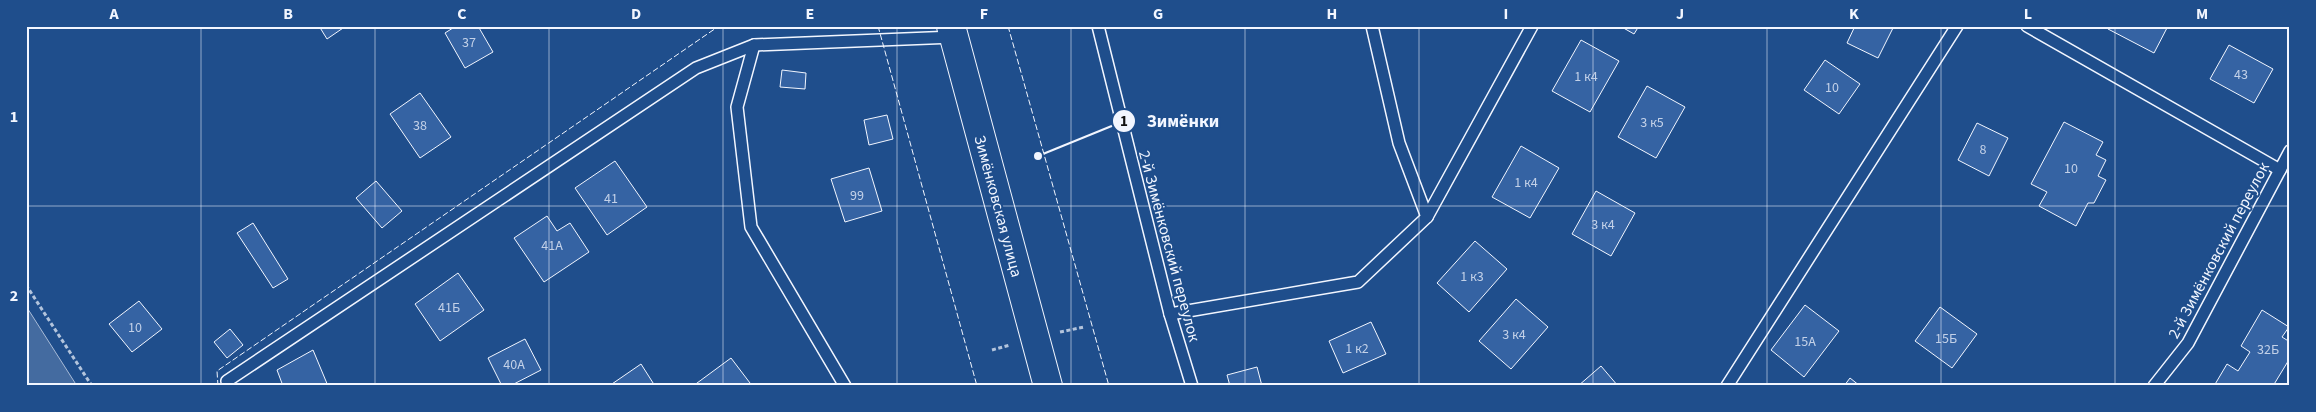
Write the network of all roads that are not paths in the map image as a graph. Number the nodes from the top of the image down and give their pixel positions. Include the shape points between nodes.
1 (1098, 26) edge
2 (1372, 26) edge
3 (1532, 26) edge
4 (1957, 26) edge
5 (2027, 26) edge
6 (952, 32) edge
7 (754, 45) junction
8 (2290, 151) edge
9 (2280, 170) junction
10 (1427, 217) junction
11 (1170, 314) junction
12 (228, 386) edge
13 (845, 386) edge
14 (1048, 386) edge
15 (1192, 386) edge
16 (1727, 386) edge
17 (2154, 386) edge

1 - 11 lane, 2-й Зимёнковский переулок
2 - 10 lane via 1399,143
3 - 10 lane
4 - 16 lane
5 - 9 lane
6 - 7 lane
6 - 14 main road, Зимёнковская улица
7 - 12 lane via 696,68 227,381
7 - 13 lane via 737,106 751,227
8 - 9 lane, 2-й Зимёнковский переулок
9 - 17 lane, 2-й Зимёнковский переулок via 2188,343
10 - 11 lane via 1358,282
11 - 15 lane, 2-й Зимёнковский переулок

